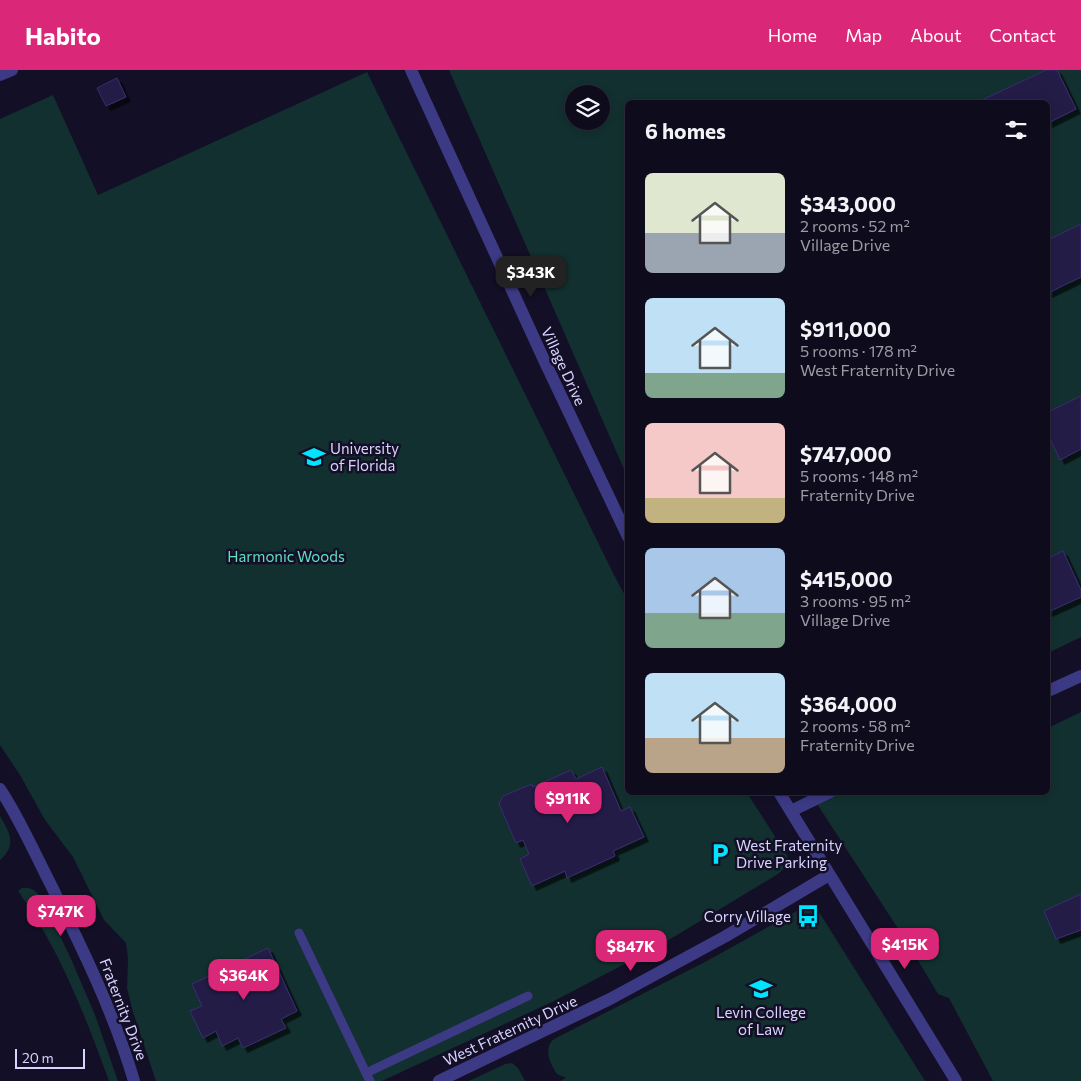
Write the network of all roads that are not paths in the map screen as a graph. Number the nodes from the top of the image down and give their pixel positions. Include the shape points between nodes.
1 (12, 70) edge
2 (411, 70) edge
3 (0, 76) edge
4 (625, 532) edge
5 (1081, 676) edge
6 (1050, 690) edge
7 (0, 789) edge
8 (781, 795) edge
9 (824, 795) edge
10 (791, 811) junction
11 (829, 875) junction
12 (299, 933) dead end
13 (528, 996) dead end
14 (368, 1077) edge
15 (134, 1081) edge
16 (439, 1081) edge
17 (956, 1081) edge

1 - 3 street
2 - 4 street, Village Drive
5 - 6 street
7 - 15 street, Fraternity Drive via 24,830 94,974 122,1040
8 - 10 street
9 - 10 street
10 - 11 street
11 - 16 street, West Fraternity Drive via 610,999
11 - 17 street
12 - 14 lane
13 - 14 lane

